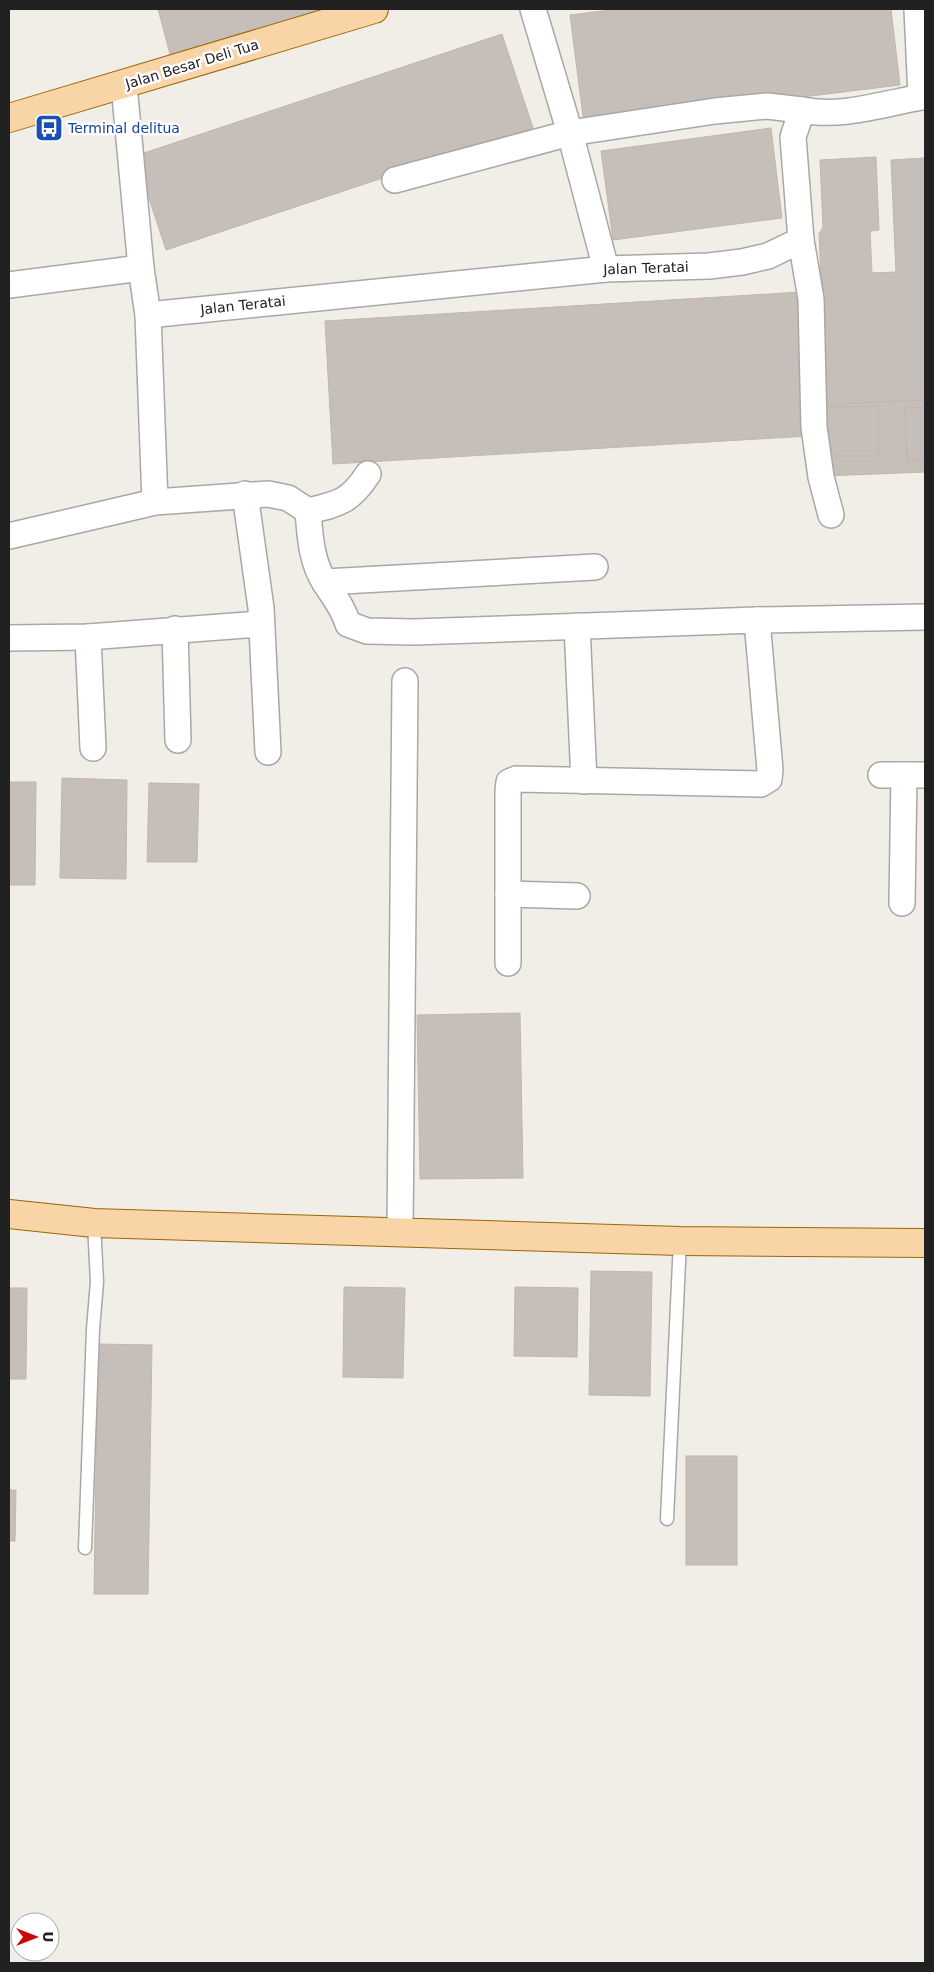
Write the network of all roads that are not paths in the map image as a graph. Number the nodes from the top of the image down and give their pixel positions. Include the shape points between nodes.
1 (374, 9) edge
2 (534, 9) edge
3 (917, 9) edge
4 (124, 85) junction
5 (923, 99) edge
6 (802, 110) junction
7 (9, 118) edge
8 (570, 133) junction
9 (395, 180) dead end
10 (801, 240) junction
11 (141, 268) junction
12 (606, 269) junction
13 (9, 285) edge
14 (148, 315) junction
15 (368, 474) dead end
16 (245, 494) junction
17 (155, 502) junction
18 (308, 511) junction
19 (831, 515) dead end
20 (9, 536) edge
21 (595, 567) dead end
22 (325, 582) junction
23 (925, 617) edge
24 (757, 620) junction
25 (260, 624) junction
26 (577, 626) junction
27 (175, 629) junction
28 (88, 637) junction
29 (9, 638) edge
30 (405, 681) dead end
31 (178, 740) dead end
32 (93, 748) dead end
33 (268, 752) dead end
34 (903, 775) edge
35 (584, 781) junction
36 (508, 894) junction
37 (578, 896) dead end
38 (902, 904) dead end
39 (508, 963) dead end
40 (9, 1214) edge
41 (94, 1223) junction
42 (400, 1232) junction
43 (680, 1241) junction
44 (925, 1243) edge
45 (667, 1520) dead end
46 (85, 1548) dead end

1 - 4 main road, Jalan Besar Deli Tua
2 - 8 street
3 - 5 street
4 - 7 main road, Jalan Besar Deli Tua
4 - 11 street
5 - 6 street via 835,112
6 - 8 street via 767,106 715,111
6 - 10 street via 793,137
8 - 9 street
8 - 12 street
10 - 12 street, Jalan Teratai via 768,256 742,262
10 - 19 street via 811,299 814,428 821,477
11 - 13 street
11 - 14 street
12 - 14 street, Jalan Teratai
14 - 17 street
15 - 18 street via 350,497 340,503
16 - 17 street
16 - 18 street via 288,498
16 - 25 street via 261,608
17 - 20 street
18 - 22 street via 312,550
21 - 22 street
22 - 26 street via 344,608 348,624 367,631
23 - 24 street
24 - 26 street
24 - 35 street via 770,770 768,779 761,784
25 - 27 street
25 - 33 street
26 - 35 street
27 - 28 street
27 - 31 street
28 - 29 street
28 - 32 street
30 - 42 street
34 - 38 street
35 - 36 street via 516,779 510,782
36 - 37 street
36 - 39 street
40 - 41 main road
41 - 42 main road
41 - 46 lane via 97,1282
42 - 43 main road
43 - 44 main road
43 - 45 lane

